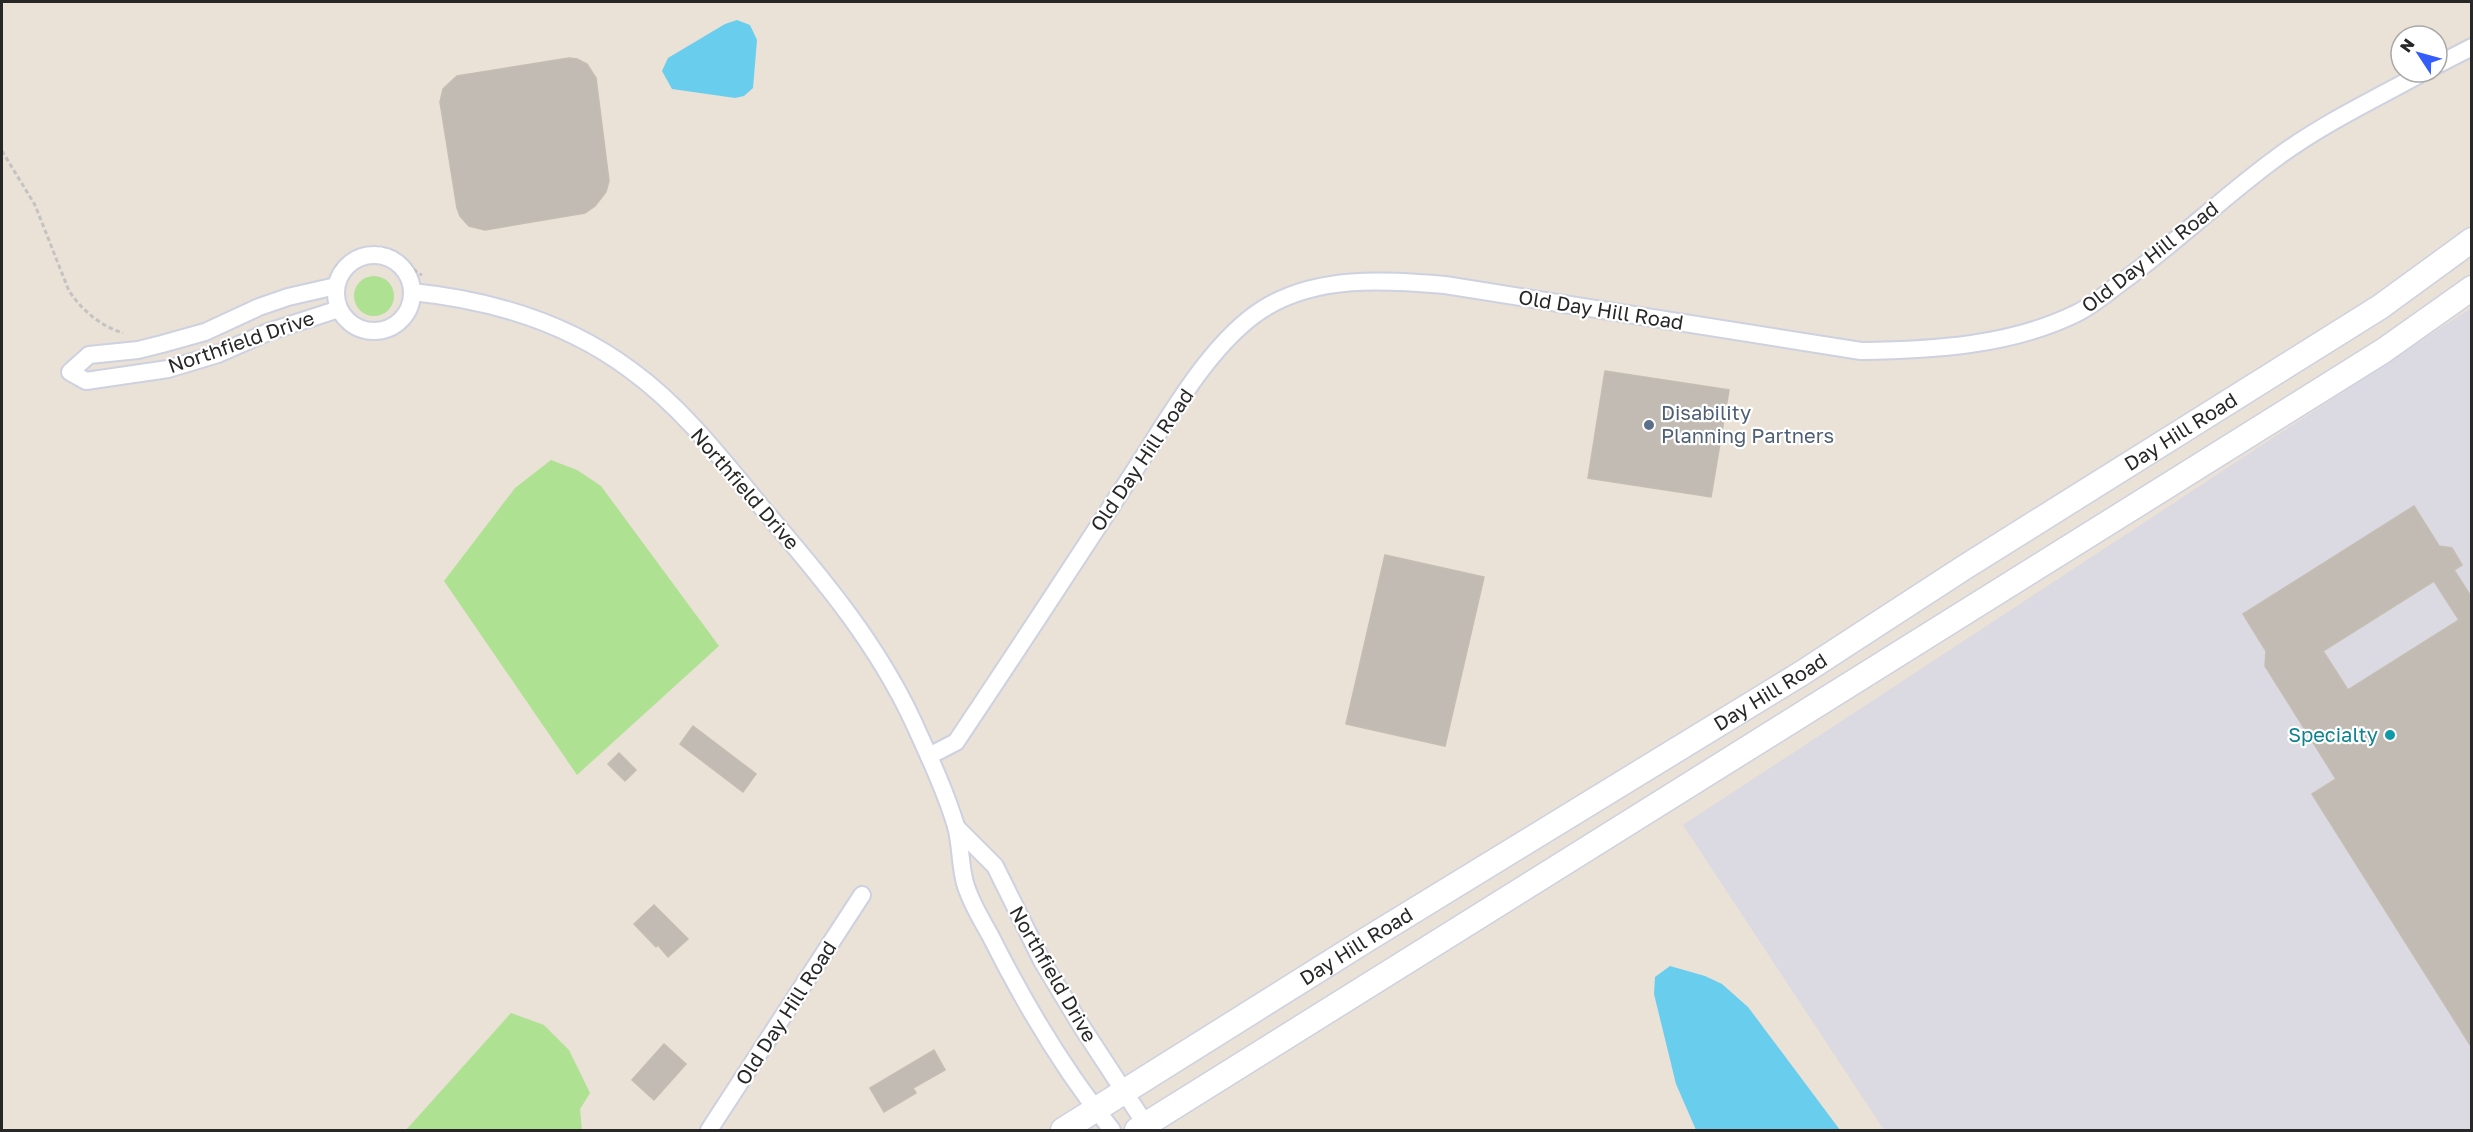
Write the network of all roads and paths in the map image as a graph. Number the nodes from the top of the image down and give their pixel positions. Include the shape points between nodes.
1 (2472, 47) edge
2 (2449, 59) edge
3 (2402, 84) edge
4 (2, 151) edge
5 (2472, 240) edge
6 (426, 278) dead end
7 (334, 279) junction
8 (2472, 288) edge
9 (412, 292) junction
10 (339, 309) junction
11 (132, 336) dead end
12 (1965, 567) junction
13 (1982, 602) junction
14 (1674, 751) junction
15 (929, 756) junction
16 (1695, 782) junction
17 (956, 827) junction
18 (862, 895) dead end
19 (1126, 1092) junction
20 (1096, 1110) junction
21 (1142, 1128) edge
22 (709, 1131) edge
23 (1063, 1131) edge
24 (1112, 1131) edge

1 - 2 street
3 - 15 street, Old Day Hill Road via 2278,156 2143,267 2075,314 1982,342 1861,351 1408,282 1320,286 1263,309 1239,329 1189,387 956,742
4 - 11 path via 35,205 77,303 112,330
5 - 12 main road, Day Hill Road via 2380,307
6 - 7 path via 394,252 367,249 353,253
7 - 9 street via 351,262 377,255 402,267
7 - 10 street, Northfield Drive
7 - 10 street, Northfield Drive via 205,332 138,350 89,354 70,372 86,381 168,369
8 - 13 main road, Day Hill Road via 2383,351
9 - 10 street, Northfield Drive via 404,317 382,331 356,327
9 - 15 street, Northfield Drive via 491,305 558,327 625,366 655,390 707,443 858,624 891,678
12 - 13 main road
12 - 14 main road, Day Hill Road
13 - 16 main road, Day Hill Road
14 - 16 main road
14 - 19 main road, Day Hill Road
15 - 17 street, Northfield Drive
16 - 21 main road, Day Hill Road
17 - 19 street, Northfield Drive via 995,866 1042,961
17 - 20 street, Northfield Drive via 965,885 983,922 1004,964
18 - 22 street, Old Day Hill Road
19 - 20 main road, Day Hill Road
19 - 21 street, Northfield Drive
20 - 23 main road, Day Hill Road
20 - 24 street, Northfield Drive

